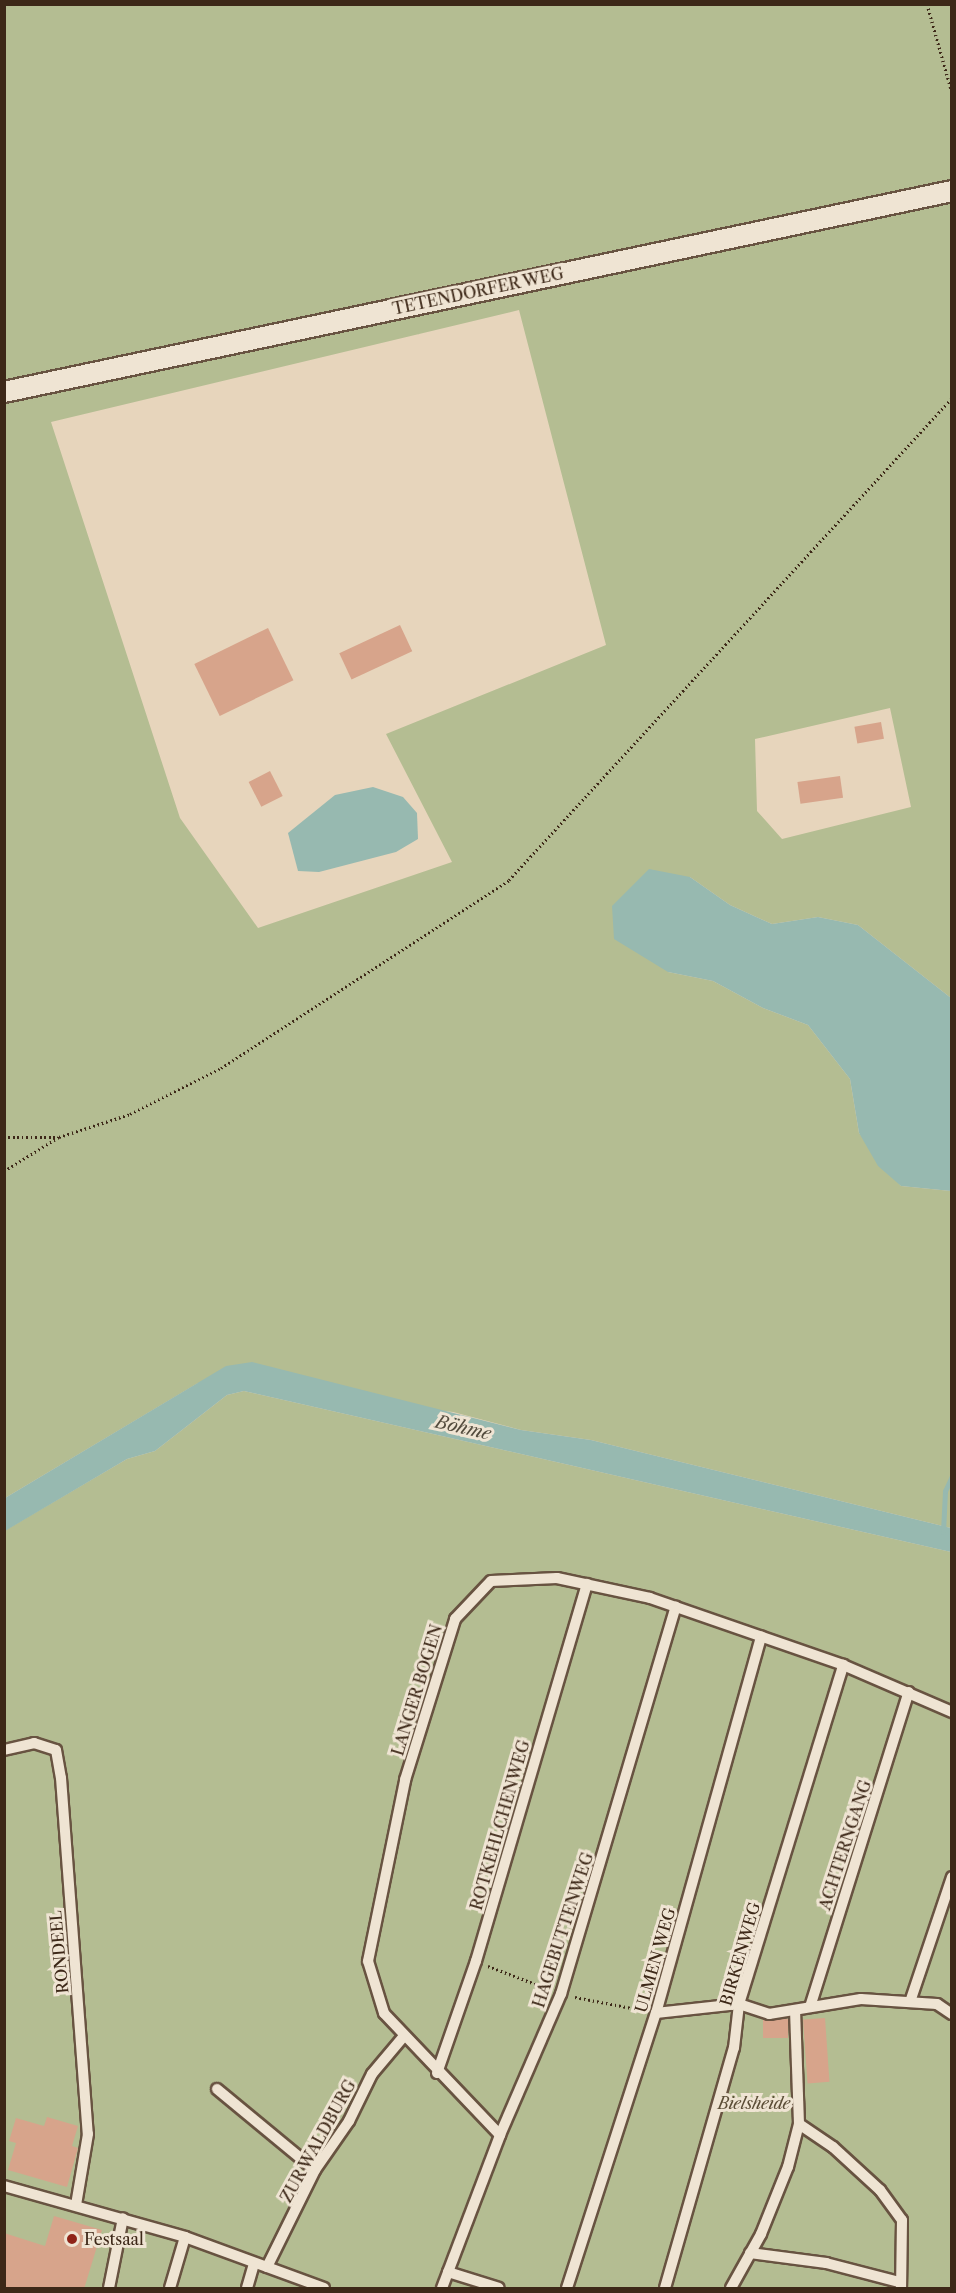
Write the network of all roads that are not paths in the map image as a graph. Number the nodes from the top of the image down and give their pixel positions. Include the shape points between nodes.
1 (951, 191) edge
2 (4, 392) edge
3 (587, 1584) junction
4 (676, 1607) junction
5 (761, 1636) junction
6 (843, 1665) junction
7 (909, 1692) junction
8 (951, 1712) edge
9 (4, 1750) edge
10 (951, 1877) edge
11 (910, 2002) junction
12 (739, 2004) junction
13 (810, 2007) junction
14 (795, 2010) junction
15 (656, 2013) junction
16 (951, 2014) edge
17 (404, 2036) junction
18 (437, 2073) junction
19 (217, 2090) dead end
20 (799, 2124) junction
21 (500, 2134) junction
22 (315, 2170) junction
23 (4, 2186) edge
24 (76, 2205) junction
25 (123, 2218) junction
26 (186, 2237) junction
27 (750, 2253) junction
28 (254, 2263) junction
29 (267, 2267) junction
30 (448, 2272) junction
31 (900, 2285) edge
32 (109, 2289) edge
33 (170, 2289) edge
34 (247, 2289) edge
35 (324, 2289) edge
36 (442, 2289) edge
37 (499, 2289) edge
38 (567, 2289) edge
39 (665, 2289) edge
40 (731, 2289) edge

1 - 2 street, TETENDORFER WEG
3 - 4 lane, LANGER BOGEN
3 - 17 lane, LANGER BOGEN via 557,1578 490,1581 455,1619 405,1780 368,1961 384,2013
3 - 18 lane, ROTKEHLCHENWEG via 476,1961
4 - 5 lane, LANGER BOGEN
4 - 21 lane, HAGEBUTTENWEG via 561,1994
5 - 6 lane, LANGER BOGEN
5 - 15 lane, ULMEN WEG
6 - 7 lane, LANGER BOGEN
6 - 12 lane, BIRKENWEG
7 - 8 lane, LANGER BOGEN
7 - 13 lane, ACHTERNGANG
9 - 24 lane, RONDEEL via 34,1743 56,1750 61,1778 88,2134
10 - 11 lane
11 - 13 lane via 861,1999
11 - 16 lane via 937,2004
12 - 14 lane via 769,2014
12 - 15 lane
12 - 39 lane, BIRKENWEG via 734,2048
13 - 14 lane
14 - 20 lane
15 - 38 lane, ULMEN WEG
17 - 18 lane, LANGER BOGEN
17 - 22 lane, ZUR WALDBURG via 372,2074 349,2121
18 - 21 lane, LANGER BOGEN
19 - 22 lane
20 - 27 lane via 788,2167
20 - 31 lane via 834,2147 880,2190 902,2220
21 - 30 lane, HAGEBUTTENWEG
22 - 29 lane, ZUR WALDBURG
23 - 24 lane
24 - 25 lane
25 - 26 lane
25 - 32 lane
26 - 28 lane
26 - 33 lane
27 - 31 lane via 826,2263
27 - 40 lane
28 - 29 lane
28 - 34 lane
29 - 35 lane
30 - 36 lane, HAGEBUTTENWEG
30 - 37 lane

